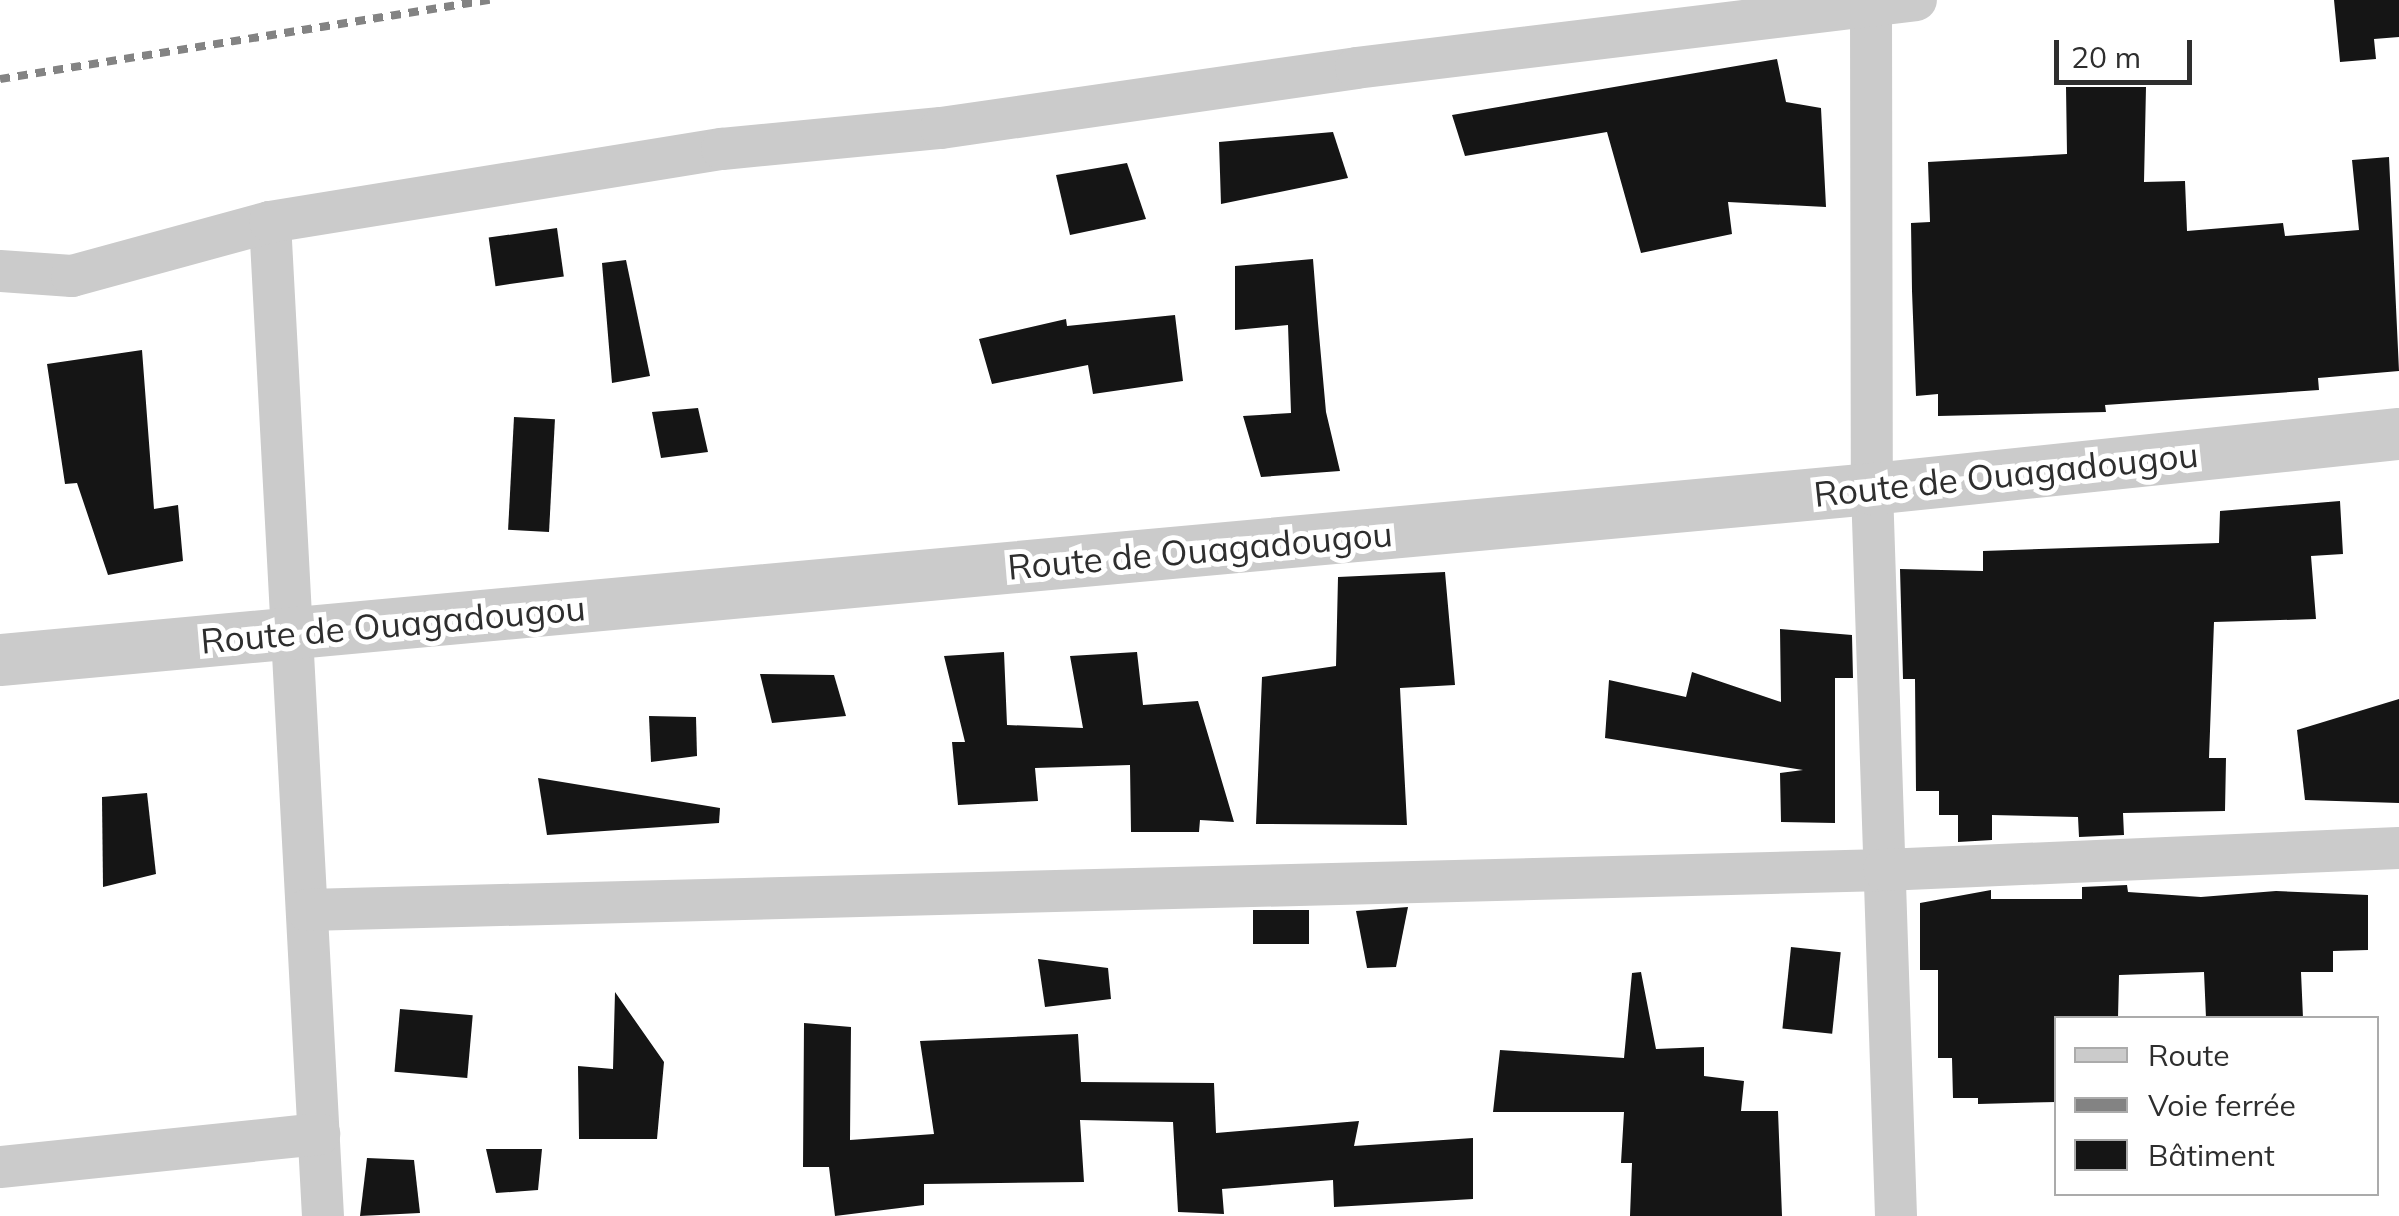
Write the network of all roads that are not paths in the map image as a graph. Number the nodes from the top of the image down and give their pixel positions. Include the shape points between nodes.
1 (1916, 0) edge
2 (1871, 10) junction
3 (270, 222) junction
4 (0, 271) edge
5 (2399, 434) edge
6 (1872, 489) junction
7 (290, 633) junction
8 (0, 660) edge
9 (2399, 848) edge
10 (1884, 870) junction
11 (307, 910) junction
12 (319, 1134) junction
13 (0, 1167) edge
14 (323, 1216) edge
15 (1896, 1216) edge

1 - 2 street
2 - 3 street via 1356,68 940,128 722,149
2 - 6 street
3 - 4 street via 72,276
3 - 7 street
5 - 6 street, Route de Ouagadougou
6 - 7 street, Route de Ouagadougou
6 - 10 street
7 - 8 street, Route de Ouagadougou
7 - 11 street
9 - 10 street
10 - 11 street
10 - 15 street
11 - 12 street
12 - 13 street
12 - 14 street

